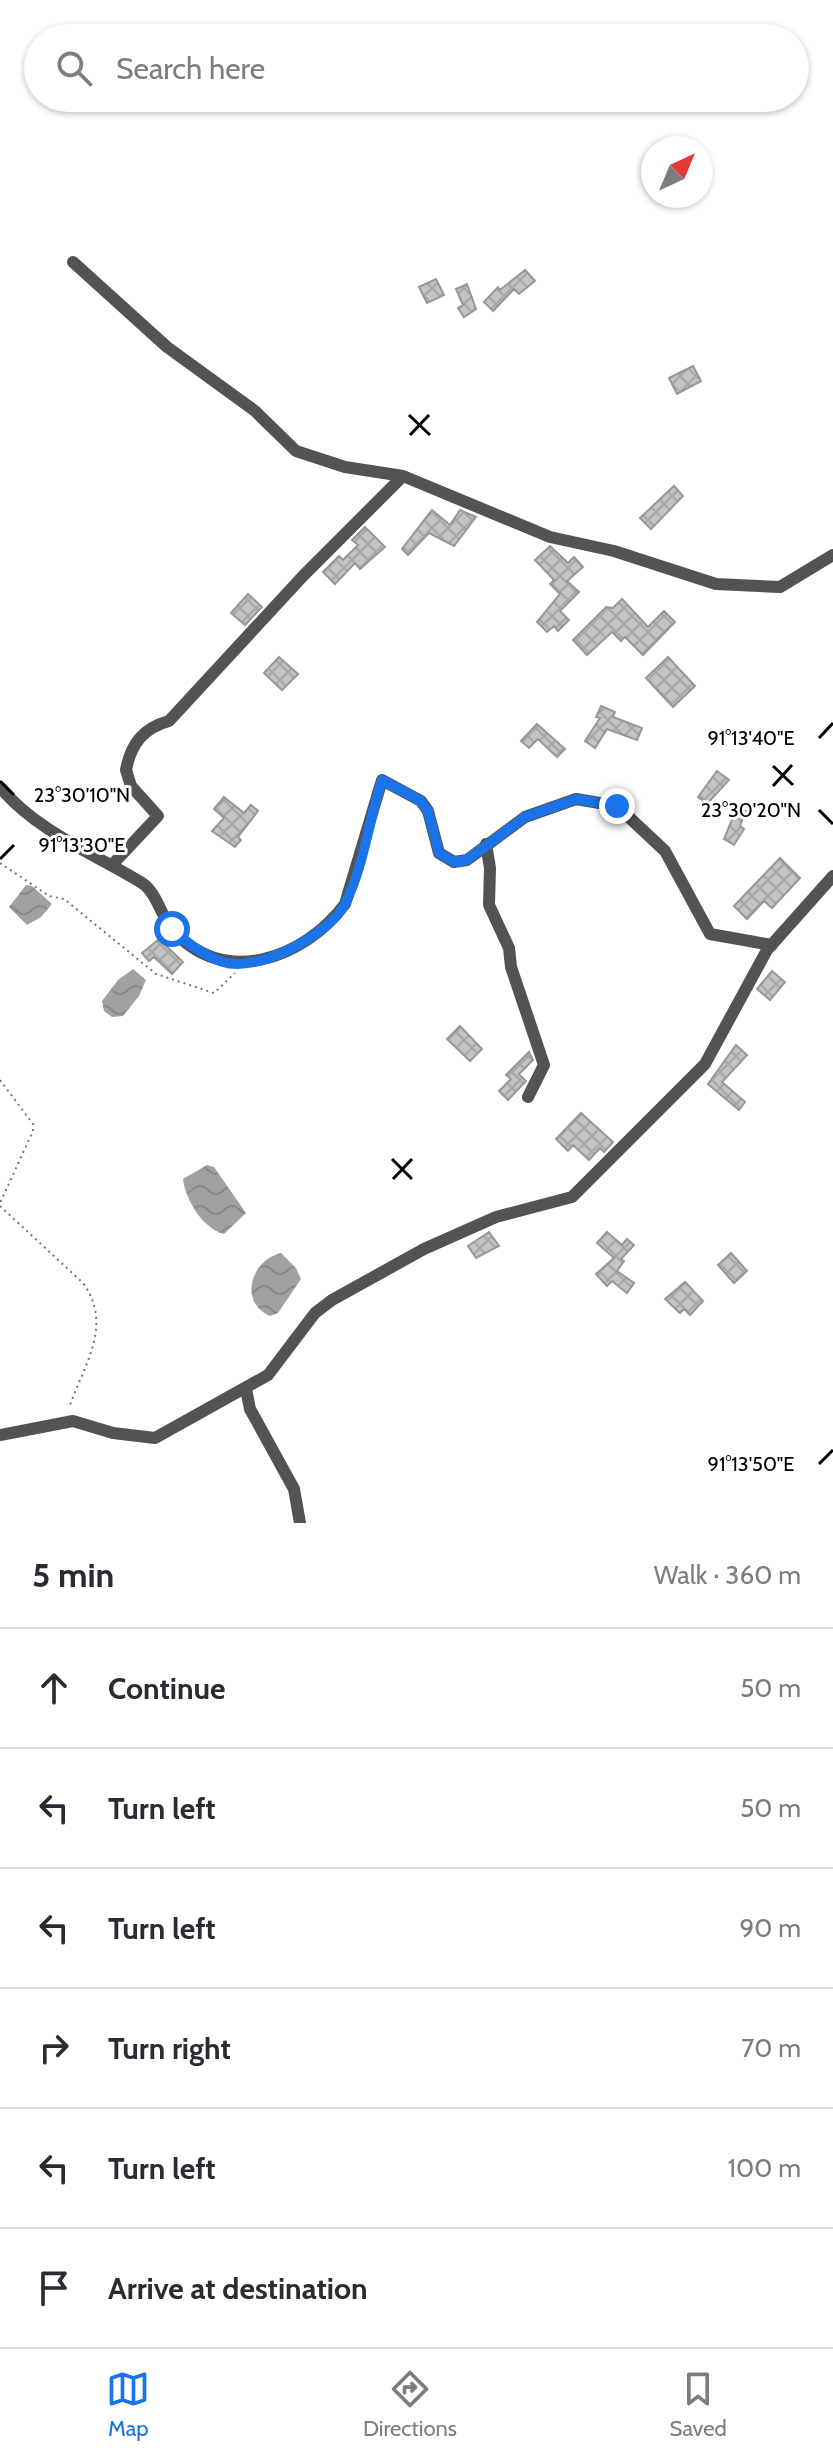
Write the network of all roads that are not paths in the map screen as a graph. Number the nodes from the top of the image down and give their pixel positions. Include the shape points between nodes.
1 (73, 262) dead end
2 (403, 476) junction
3 (833, 555) edge
4 (0, 787) edge
5 (486, 844) junction
6 (112, 865) junction
7 (833, 876) edge
8 (772, 945) junction
9 (528, 1097) dead end
10 (246, 1389) junction
11 (0, 1435) edge
12 (300, 1523) edge

1 - 2 street via 167,347 255,411 296,451 345,467
2 - 3 street via 550,537 716,584 780,587
2 - 6 street via 169,721 152,726 138,739 126,770 131,786 158,816
4 - 6 street via 38,820
5 - 6 street via 467,860 454,862 439,853 421,801 382,780 340,911 322,932 245,964 223,962 190,945 172,929 147,886
5 - 8 street via 525,817 576,799 617,806 665,851 710,934
5 - 9 street via 489,905 509,948 544,1065
7 - 8 street
8 - 10 street via 705,1064 572,1197 496,1217 332,1300 315,1313 280,1362
10 - 11 street via 155,1438 73,1421
10 - 12 street via 250,1409 294,1489

